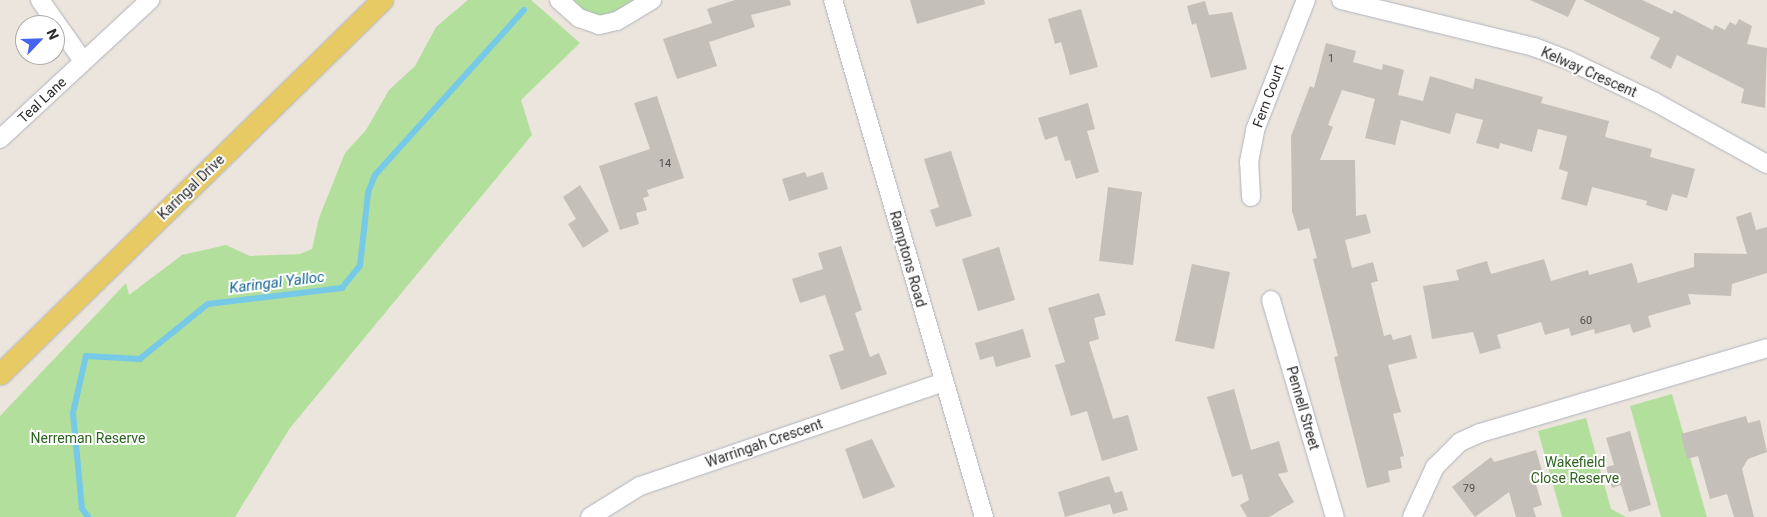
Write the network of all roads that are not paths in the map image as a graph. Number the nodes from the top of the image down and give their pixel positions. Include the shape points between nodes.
1 (40, 0) edge
2 (150, 0) edge
3 (382, 0) edge
4 (558, 0) edge
5 (652, 0) edge
6 (833, 0) edge
7 (1306, 0) edge
8 (1340, 0) edge
9 (83, 61) junction
10 (0, 139) edge
11 (1767, 164) edge
12 (1251, 197) dead end
13 (1272, 300) dead end
14 (1767, 348) edge
15 (0, 374) edge
16 (943, 382) junction
17 (590, 517) edge
18 (984, 517) edge
19 (1335, 517) edge
20 (1412, 517) edge

1 - 9 street
2 - 9 street, Teal Lane
3 - 15 main road, Karingal Drive
4 - 5 street via 579,18 599,25 617,21
6 - 16 street, Ramptons Road
7 - 12 street, Fern Court via 1255,130 1249,162
8 - 11 street, Kelway Crescent via 1534,47 1568,60 1655,102
9 - 10 street, Teal Lane
13 - 19 street, Pennell Street
14 - 20 street via 1467,439 1446,452 1435,467
16 - 17 street, Warringah Crescent via 640,486
16 - 18 street, Ramptons Road

